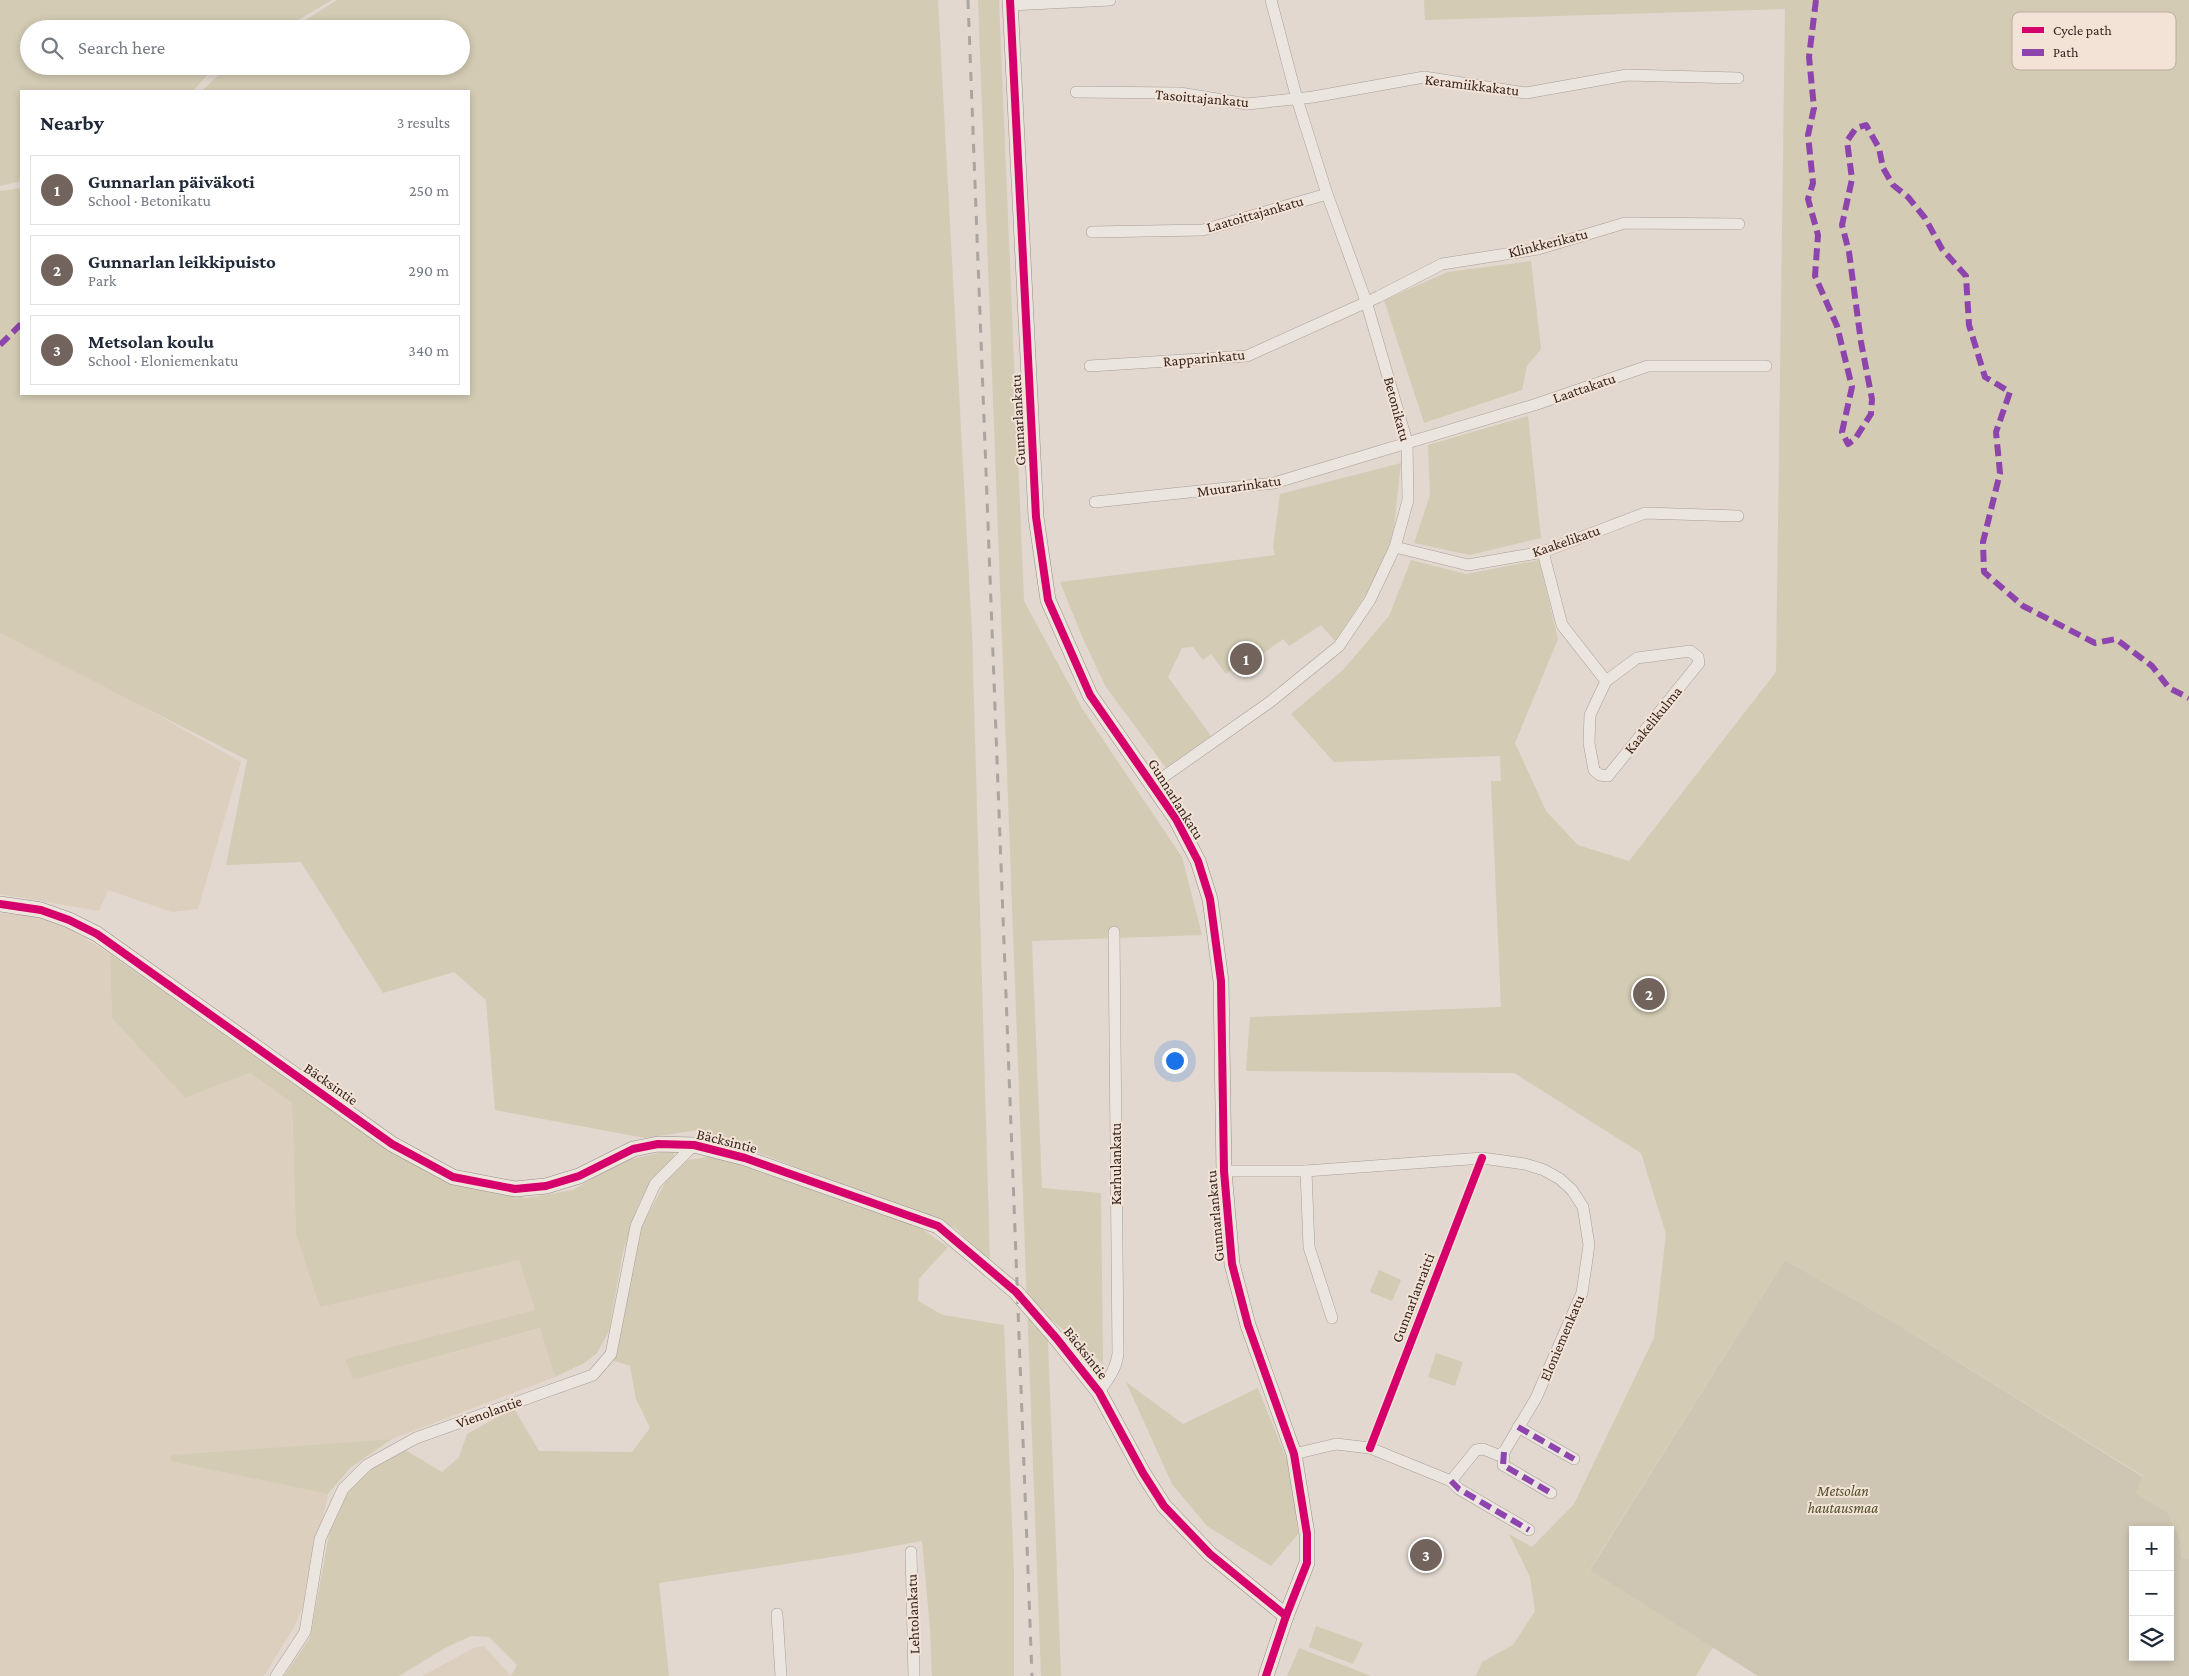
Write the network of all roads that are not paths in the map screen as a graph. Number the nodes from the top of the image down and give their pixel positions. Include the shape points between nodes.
1 (1110, 0) edge
2 (1271, 0) edge
3 (1010, 2) edge
4 (1738, 78) dead end
5 (1076, 92) dead end
6 (1297, 99) junction
7 (1327, 194) junction
8 (1739, 224) dead end
9 (1092, 232) dead end
10 (1366, 301) junction
11 (1090, 366) dead end
12 (1766, 366) dead end
13 (1407, 442) junction
14 (1095, 502) dead end
15 (1738, 516) dead end
16 (1395, 547) junction
17 (1543, 552) junction
18 (1606, 681) junction
19 (1152, 785) junction
20 (0, 904) edge
21 (1114, 932) dead end
22 (694, 1145) junction
23 (1224, 1171) junction
24 (1306, 1171) junction
25 (1332, 1318) dead end
26 (1099, 1392) junction
27 (1518, 1427) junction
28 (1504, 1452) junction
29 (1294, 1454) junction
30 (1574, 1459) dead end
31 (1451, 1481) junction
32 (1551, 1493) dead end
33 (1529, 1530) dead end
34 (911, 1552) dead end
35 (778, 1614) dead end
36 (1286, 1616) junction
37 (276, 1676) edge
38 (781, 1676) edge
39 (914, 1676) edge
40 (1266, 1676) edge

1 - 3 street
2 - 6 street, Betonikatu
3 - 19 street, Gunnarlankatu via 1036,517 1046,591 1090,695
4 - 6 street, Keramiikkakatu via 1627,75 1526,93 1424,78
5 - 6 street, Tasoittajankatu via 1180,93 1247,104
6 - 7 street, Betonikatu
7 - 9 street, Laatoittajankatu via 1203,230
7 - 10 street, Betonikatu
8 - 10 street, Klinkkerikatu via 1625,223 1538,249 1442,264
10 - 11 street, Rapparinkatu via 1247,356
10 - 13 street, Betonikatu
12 - 13 street, Laattakatu via 1648,366 1537,404
13 - 14 street, Muurarinkatu via 1274,484
13 - 16 street, Betonikatu via 1408,500
15 - 17 street, Kaakelikatu via 1645,513
16 - 17 street, Kaakelikatu via 1468,565
16 - 19 street, Betonikatu via 1370,600 1339,646 1270,702
17 - 18 street via 1562,625
18 - 18 street, Kaakelikulma via 1637,658 1690,651 1698,657 1698,663 1608,776 1594,770 1589,743 1590,714
19 - 23 street, Gunnarlankatu via 1187,839 1210,899 1221,981
20 - 22 street, Bäcksintie via 41,910 97,934 392,1144 453,1177 515,1189 546,1186 579,1176 633,1150 658,1144
21 - 26 street, Karhulankatu via 1118,1354 1112,1375
22 - 26 street, Bäcksintie via 746,1158 938,1226 1016,1292
22 - 37 street, Vienolantie via 654,1184 636,1226 611,1354 593,1375 416,1438 367,1465 342,1489 320,1539 305,1632
23 - 24 street, Eloniemenkatu
23 - 29 street, Gunnarlankatu via 1232,1264 1248,1325
24 - 25 street via 1308,1247
24 - 27 street, Eloniemenkatu via 1482,1158 1544,1170 1572,1190 1583,1207 1589,1245 1582,1293 1536,1398
26 - 36 street, Bäcksintie via 1164,1506 1210,1554
27 - 28 street, Eloniemenkatu
27 - 30 street
28 - 31 street via 1498,1455 1483,1449 1476,1450
28 - 32 street via 1503,1465
29 - 31 street via 1336,1444 1370,1448
29 - 36 street, Gunnarlankatu via 1305,1512 1307,1563
31 - 33 street via 1459,1489
34 - 39 street, Lehtolankatu
35 - 38 street
36 - 40 street, Gunnarlankatu

